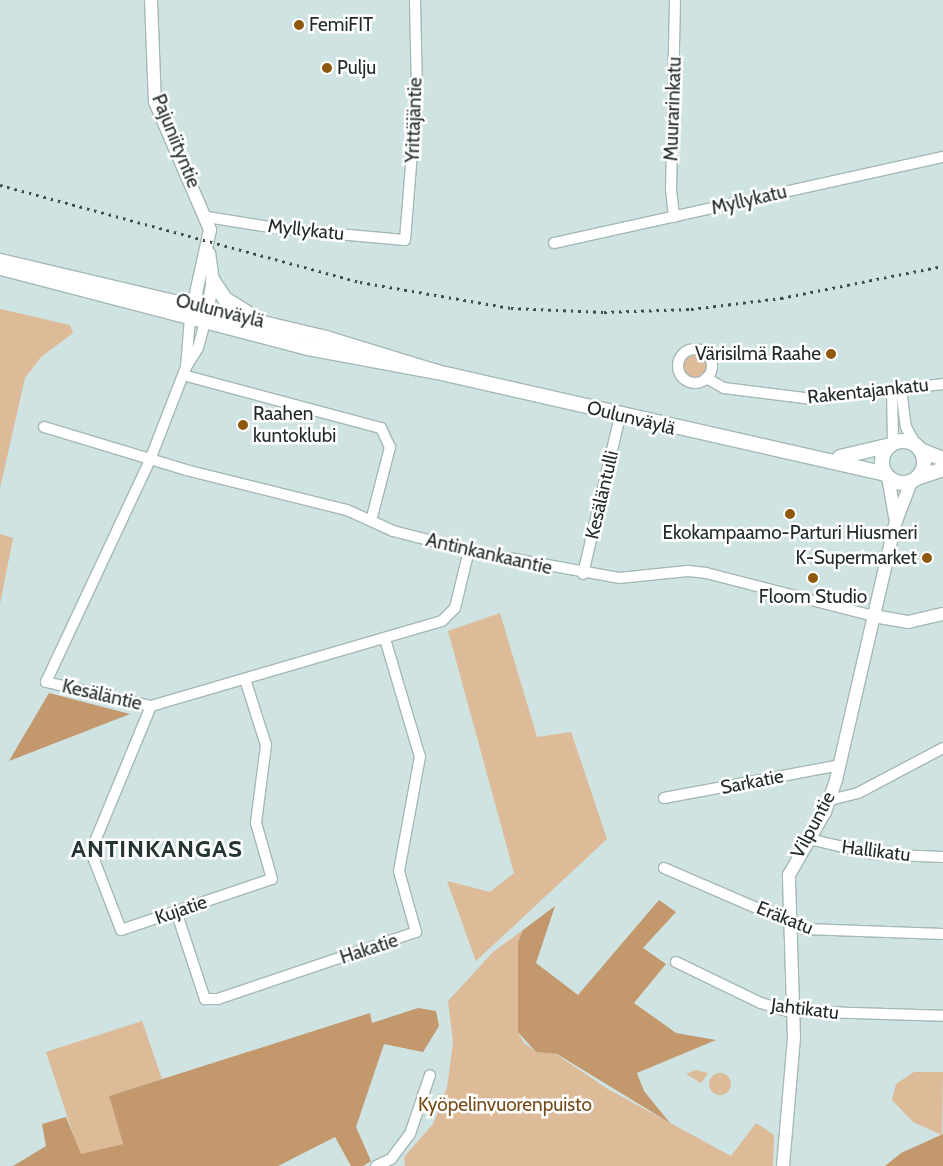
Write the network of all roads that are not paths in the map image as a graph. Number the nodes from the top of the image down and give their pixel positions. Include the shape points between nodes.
1 (150, 0) edge
2 (415, 0) edge
3 (675, 0) edge
4 (943, 157) edge
5 (207, 217) junction
6 (674, 217) junction
7 (405, 240) joint
8 (554, 244) dead end
9 (209, 250) junction
10 (0, 261) edge
11 (0, 268) edge
12 (213, 281) junction
13 (192, 312) junction
14 (207, 315) junction
15 (294, 330) junction
16 (422, 368) junction
17 (185, 371) junction
18 (706, 378) dead end
19 (943, 384) edge
20 (896, 389) junction
21 (620, 416) junction
22 (44, 427) dead end
23 (892, 444) junction
24 (918, 448) junction
25 (827, 459) junction
26 (943, 459) edge
27 (150, 460) junction
28 (943, 468) edge
29 (886, 475) junction
30 (914, 480) junction
31 (371, 521) junction
32 (896, 521) junction
33 (469, 550) junction
34 (583, 574) junction
35 (943, 614) edge
36 (874, 616) junction
37 (385, 639) junction
38 (245, 679) junction
39 (151, 706) junction
40 (943, 748) edge
41 (840, 765) junction
42 (664, 798) dead end
43 (830, 800) junction
44 (809, 839) junction
45 (943, 857) edge
46 (664, 868) dead end
47 (176, 911) junction
48 (791, 922) junction
49 (943, 934) edge
50 (676, 962) dead end
51 (794, 1012) junction
52 (943, 1016) edge
53 (430, 1075) dead end
54 (376, 1166) edge
55 (783, 1166) edge

1 - 5 street, Pajuniityntie via 155,102
2 - 7 street, Yrittäjäntie via 416,90
3 - 6 street, Muurarinkatu via 671,190
4 - 6 street, Myllykatu
5 - 7 street, Myllykatu via 282,229
5 - 9 street, Pajuniityntie
6 - 8 street, Myllykatu
9 - 12 street, Pajuniityntie
9 - 13 street, Pajuniityntie
10 - 13 main road, Oulunväylä
11 - 13 main road, Oulunväylä
12 - 14 street, Pajuniityntie
12 - 15 main road via 235,307
13 - 14 main road, Oulunväylä
13 - 17 street, Kesäläntie
14 - 15 main road, Oulunväylä
14 - 16 main road, Oulunväylä
14 - 17 street, Kesäläntie via 198,348
15 - 16 main road, Oulunväylä
16 - 21 main road, Oulunväylä
17 - 27 street, Kesäläntie
17 - 31 street via 381,428 390,447
18 - 20 street, Rakentajankatu via 724,388 812,399
19 - 20 street, Rakentajankatu
20 - 23 street
20 - 24 street via 906,426
21 - 25 main road, Oulunväylä
21 - 34 street, Kesäläntulli
22 - 27 street, Antinkankaantie
23 - 24 main road
23 - 25 main road, Oulunväylä
23 - 29 main road via 882,461
24 - 26 main road
24 - 30 main road via 924,462
25 - 29 main road, Oulunväylä
27 - 31 street, Antinkankaantie via 322,503
27 - 39 street, Kesäläntie via 46,682
28 - 30 main road
29 - 30 main road
29 - 32 street, Vilpuntie
30 - 32 street, Vilpuntie
31 - 33 street, Antinkankaantie
32 - 36 street, Vilpuntie
33 - 34 street, Antinkankaantie
33 - 37 street, Kesäläntie via 451,615
34 - 36 street, Antinkankaantie via 618,578 688,571 706,573
35 - 36 street, Antinkankaantie via 908,622
36 - 41 street, Vilpuntie
37 - 38 street, Kesäläntie
37 - 47 street, Hakatie via 420,757 400,858 402,887 416,932 218,999 205,999
38 - 39 street, Kesäläntie
38 - 47 street, Kujatie via 266,745 256,823 272,879
39 - 47 street, Kujatie via 95,841 93,857 121,930
40 - 43 street via 858,793
41 - 42 street, Sarkatie
41 - 43 street, Vilpuntie
43 - 44 street, Vilpuntie
44 - 45 street, Hallikatu via 873,854
44 - 48 street, Vilpuntie via 789,875
46 - 48 street, Eräkatu
48 - 49 street, Eräkatu via 823,933
48 - 51 street, Vilpuntie
50 - 51 street, Jahtikatu via 761,1003
51 - 52 street, Jahtikatu
51 - 55 street, Vilpuntie
53 - 54 street via 410,1134 391,1159

